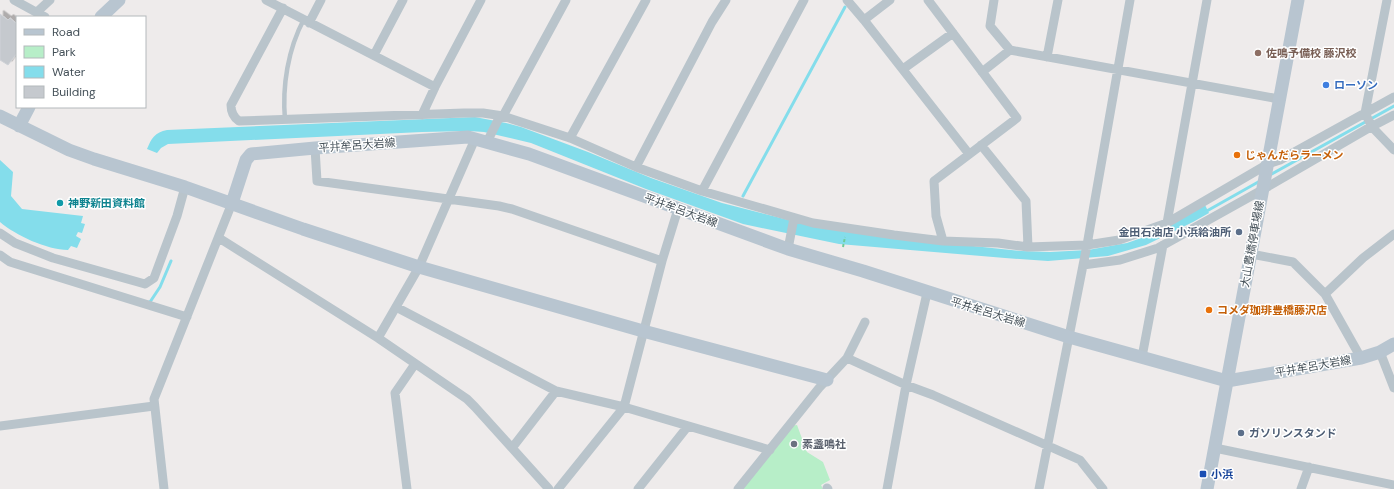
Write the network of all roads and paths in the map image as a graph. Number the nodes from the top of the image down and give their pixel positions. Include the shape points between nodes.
1 (14, 0) edge
2 (50, 0) edge
3 (119, 0) edge
4 (266, 0) edge
5 (321, 0) edge
6 (403, 0) edge
7 (481, 0) edge
8 (566, 0) edge
9 (646, 0) edge
10 (726, 0) edge
11 (804, 0) edge
12 (847, 0) edge
13 (890, 0) edge
14 (928, 0) edge
15 (994, 0) edge
16 (1058, 0) edge
17 (1130, 0) edge
18 (1207, 0) edge
19 (1298, 0) edge
20 (1387, 0) edge
21 (283, 8) junction
22 (41, 15) edge
23 (102, 16) edge
24 (864, 20) junction
25 (307, 21) junction
26 (953, 33) junction
27 (1010, 50) junction
28 (374, 55) junction
29 (1047, 57) junction
30 (903, 69) junction
31 (1118, 70) junction
32 (982, 72) junction
33 (1191, 84) junction
34 (435, 86) junction
35 (1394, 97) edge
36 (1279, 99) junction
37 (28, 108) edge
38 (1365, 112) junction
39 (422, 115) junction
40 (1394, 115) edge
41 (0, 116) edge
42 (500, 118) junction
43 (285, 120) junction
44 (19, 126) junction
45 (1372, 127) junction
46 (570, 138) junction
47 (484, 139) junction
48 (981, 145) junction
49 (315, 148) junction
50 (1394, 150) edge
51 (969, 154) junction
52 (1267, 166) junction
53 (636, 167) junction
54 (185, 187) junction
55 (1262, 188) junction
56 (702, 191) junction
57 (448, 200) junction
58 (232, 203) junction
59 (678, 209) junction
60 (794, 218) junction
61 (1167, 222) junction
62 (0, 233) edge
63 (1394, 234) edge
64 (219, 238) junction
65 (943, 240) junction
66 (789, 243) junction
67 (1087, 245) junction
68 (1163, 245) junction
69 (1028, 247) junction
70 (1251, 254) junction
71 (0, 255) edge
72 (662, 261) junction
73 (1083, 266) junction
74 (419, 267) junction
75 (927, 293) junction
76 (1325, 294) junction
77 (396, 307) junction
78 (187, 317) junction
79 (865, 322) dead end
80 (643, 331) junction
81 (1069, 337) junction
82 (378, 338) junction
83 (1394, 344) edge
84 (1380, 352) junction
85 (1142, 357) junction
86 (847, 358) junction
87 (1361, 358) junction
88 (415, 364) junction
89 (827, 380) junction
90 (1226, 380) junction
91 (906, 385) junction
92 (1394, 388) edge
93 (556, 391) junction
94 (154, 406) junction
95 (624, 406) junction
96 (0, 426) edge
97 (688, 426) junction
98 (1048, 446) junction
99 (512, 448) junction
100 (1215, 448) junction
101 (770, 450) junction
102 (1309, 467) junction
103 (1394, 485) edge
104 (164, 489) edge
105 (407, 489) edge
106 (549, 489) edge
107 (558, 489) edge
108 (638, 489) edge
109 (738, 489) edge
110 (886, 489) edge
111 (1039, 489) edge
112 (1103, 489) edge
113 (1207, 489) edge
114 (1301, 489) edge

1 - 22 street
2 - 22 street
3 - 23 main road
4 - 21 street
5 - 25 street
6 - 28 street
7 - 34 street
8 - 42 street
9 - 46 street
10 - 53 street
11 - 56 street
12 - 24 street
13 - 24 street
14 - 26 street
15 - 27 street via 990,26
16 - 29 street
17 - 31 street
18 - 33 street
19 - 36 main road, 大山豊橋停車場線
20 - 38 street
21 - 25 street
21 - 43 street via 231,105 231,110 239,121
24 - 30 street
25 - 28 street
25 - 43 lane via 297,34 291,54 285,90
26 - 30 street
26 - 32 street
27 - 29 street
27 - 32 street
28 - 34 street
29 - 31 street
30 - 51 street
31 - 33 street
31 - 67 street
32 - 48 street via 1017,118
33 - 36 street
33 - 61 street
34 - 39 street
35 - 38 street
36 - 52 main road, 大山豊橋停車場線
37 - 44 main road
38 - 45 street
38 - 52 street
39 - 42 street via 484,113
39 - 43 street
40 - 45 street
41 - 44 main road
42 - 46 street
42 - 47 street
44 - 54 main road via 75,152
45 - 50 street
45 - 55 street
46 - 53 street
47 - 49 main road, 平井牟呂大岩線 via 468,137
47 - 57 street
47 - 59 main road, 平井牟呂大岩線
48 - 51 street
48 - 69 street via 1026,201
49 - 57 street via 317,181
49 - 58 main road, 平井牟呂大岩線 via 251,154 246,160
51 - 65 street via 934,181 936,216
52 - 55 main road, 大山豊橋停車場線
52 - 61 street
53 - 56 street
54 - 58 main road
54 - 62 street via 154,278 145,284 53,258 15,243
55 - 68 street
55 - 70 main road, 大山豊橋停車場線
56 - 60 street
57 - 72 street via 512,209
57 - 74 street
58 - 64 street
58 - 74 main road
59 - 66 main road, 平井牟呂大岩線
59 - 72 street
60 - 65 street via 846,228
60 - 66 street
61 - 67 street via 1119,240
63 - 76 street via 1363,258
64 - 78 street
64 - 82 street
65 - 69 street
66 - 75 main road, 平井牟呂大岩線
67 - 69 street
67 - 73 street
68 - 73 street via 1120,260
68 - 85 street
70 - 76 street via 1293,262
70 - 90 main road, 大山豊橋停車場線
71 - 78 street via 10,262
72 - 80 street
73 - 81 street
74 - 77 street
74 - 80 main road
75 - 81 main road, 平井牟呂大岩線
75 - 91 street
76 - 87 street
77 - 82 street
77 - 93 street
78 - 94 street via 154,399
79 - 86 street
80 - 89 main road
80 - 95 street
81 - 85 main road, 平井牟呂大岩線
81 - 98 street
82 - 88 street
83 - 84 main road, 平井牟呂大岩線
84 - 87 main road, 平井牟呂大岩線
84 - 92 street
85 - 90 main road, 平井牟呂大岩線
86 - 89 street
86 - 91 street
87 - 90 main road, 平井牟呂大岩線
88 - 99 street via 467,399
88 - 105 street via 395,393
89 - 101 street
90 - 100 main road, 大山豊橋停車場線
91 - 98 street
91 - 110 street
93 - 95 street
93 - 99 street
94 - 96 street
94 - 104 street
95 - 97 street
95 - 107 street
97 - 101 street
97 - 108 street
98 - 111 street
98 - 112 street via 1080,460
99 - 106 street
100 - 102 street
100 - 113 main road, 大山豊橋停車場線
101 - 109 street
102 - 103 street
102 - 114 street

